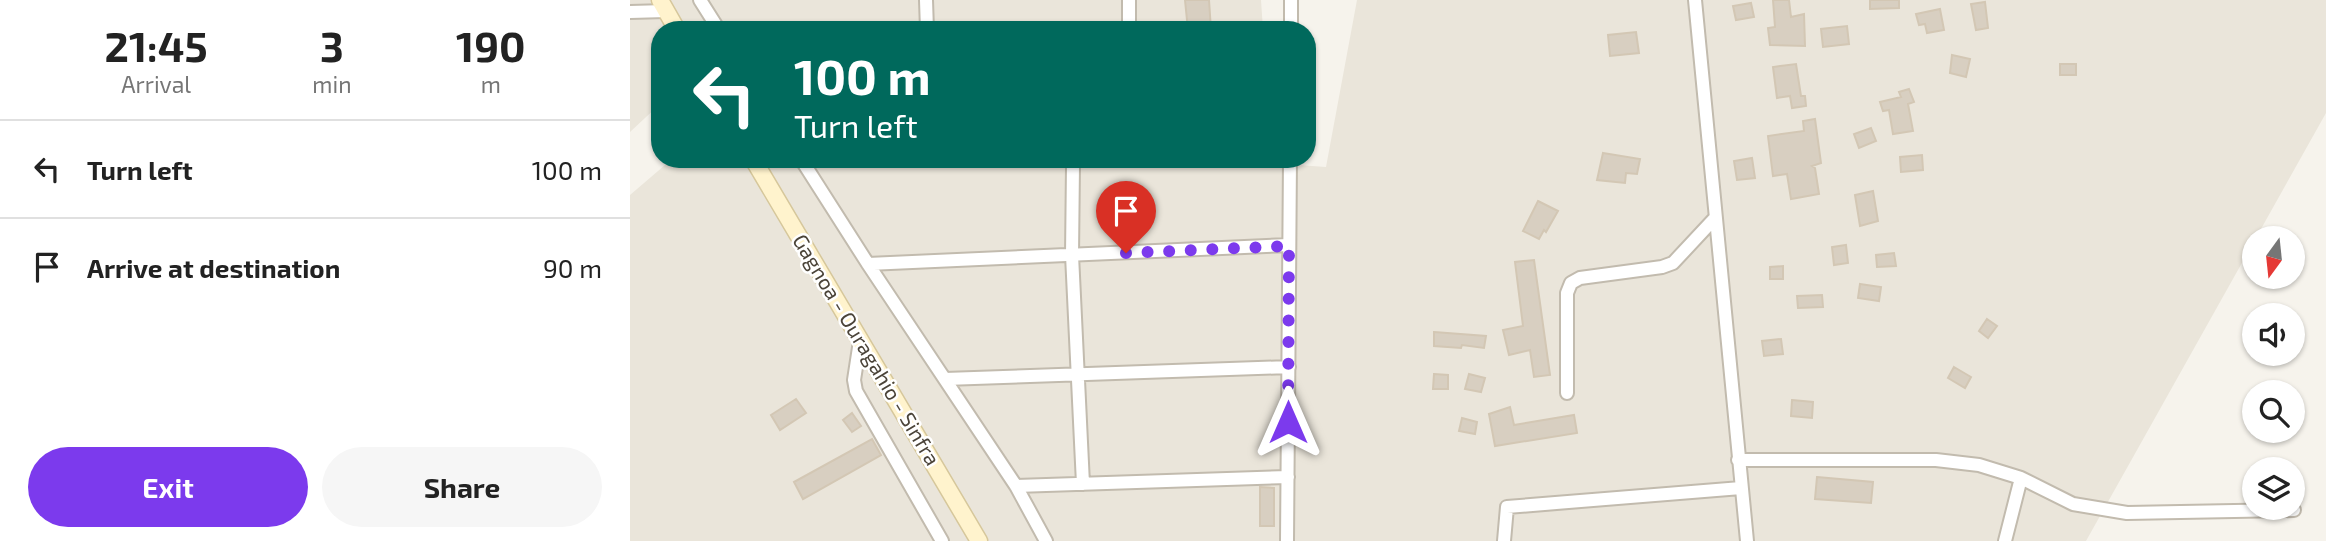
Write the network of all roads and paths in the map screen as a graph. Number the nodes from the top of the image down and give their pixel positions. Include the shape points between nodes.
1 (700, 0) edge
2 (926, 0) edge
3 (1129, 0) edge
4 (1291, 0) edge
5 (1696, 0) edge
6 (663, 5) edge
7 (630, 12) edge
8 (672, 21) edge
9 (713, 21) edge
10 (927, 21) edge
11 (1129, 21) edge
12 (1291, 21) edge
13 (758, 168) edge
14 (807, 168) edge
15 (1073, 168) edge
16 (1290, 168) edge
17 (1716, 218) junction
18 (1289, 246) junction
19 (1072, 255) junction
20 (867, 264) junction
21 (860, 341) junction
22 (1289, 367) junction
23 (1078, 374) junction
24 (945, 379) junction
25 (1567, 393) dead end
26 (1738, 460) junction
27 (1288, 477) junction
28 (2021, 478) junction
29 (1083, 484) junction
30 (1016, 486) junction
31 (1741, 488) junction
32 (2242, 511) edge
33 (942, 541) edge
34 (979, 541) edge
35 (1046, 541) edge
36 (1287, 541) edge
37 (1504, 541) edge
38 (1747, 541) edge
39 (2005, 541) edge

1 - 9 street
2 - 10 street
3 - 11 street
4 - 12 street
5 - 17 street
6 - 7 street
6 - 8 main road
13 - 21 main road, Gagnoa - Ouragahio - Sinfra
14 - 20 street
15 - 19 street
16 - 18 street
17 - 25 street via 1673,263 1571,283 1567,293
17 - 26 street
18 - 19 street
18 - 22 street
19 - 20 street
19 - 23 street
20 - 24 street
21 - 33 street via 856,391
21 - 34 main road, Gagnoa - Ouragahio - Sinfra
22 - 23 street
22 - 27 street
23 - 24 street
23 - 29 street
24 - 30 street
26 - 28 street via 1936,460 1979,465
26 - 31 street
27 - 29 street
27 - 36 street
28 - 32 street via 2073,504 2127,513
28 - 39 street
29 - 30 street
30 - 35 street
31 - 37 street via 1507,507
31 - 38 street

